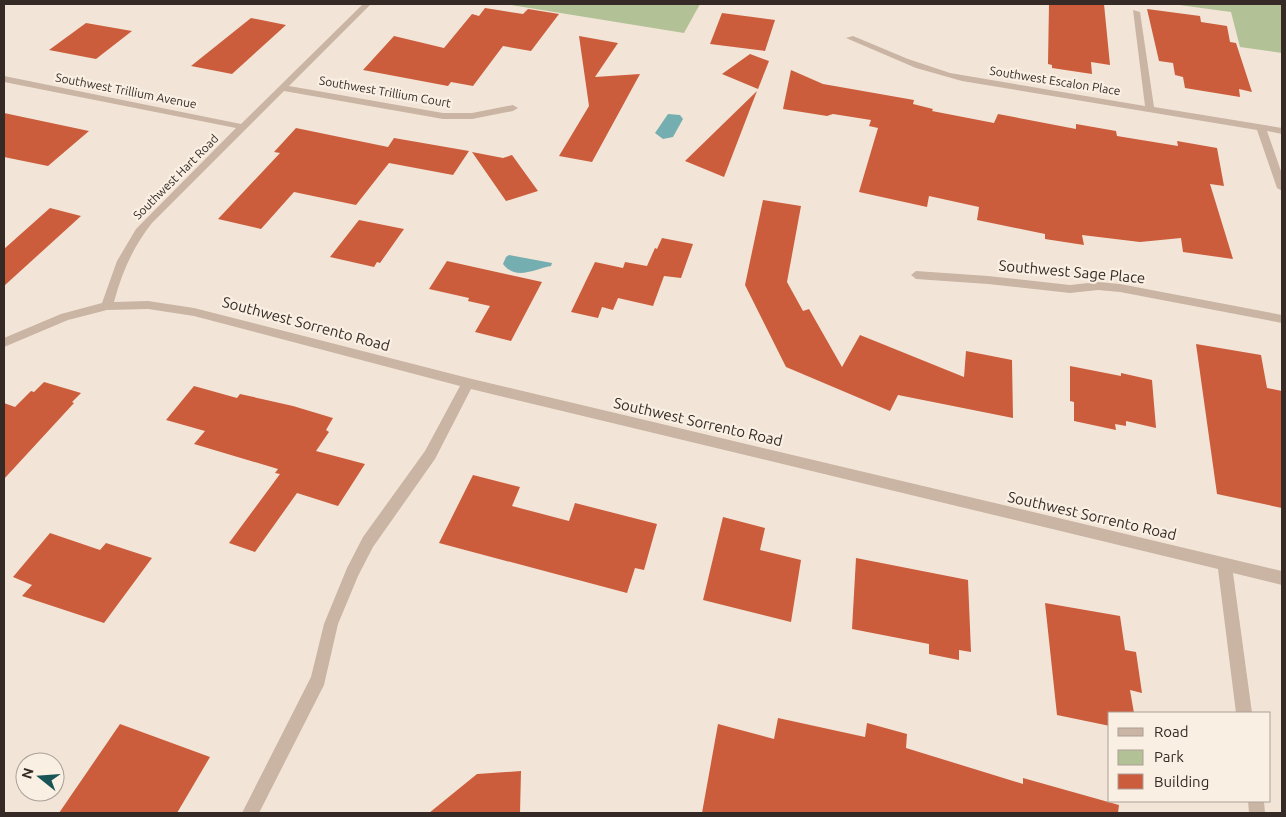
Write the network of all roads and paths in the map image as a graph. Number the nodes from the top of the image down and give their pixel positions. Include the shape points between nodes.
1 (366, 4) edge
2 (1136, 12) dead end
3 (850, 38) dead end
4 (4, 79) edge
5 (282, 88) junction
6 (514, 108) dead end
7 (1150, 109) junction
8 (243, 127) junction
9 (1261, 127) junction
10 (1282, 131) edge
11 (1282, 188) edge
12 (916, 274) dead end
13 (107, 306) junction
14 (1282, 319) edge
15 (4, 343) edge
16 (468, 383) junction
17 (1225, 565) junction
18 (1282, 578) edge
19 (1244, 712) edge
20 (250, 813) edge

1 - 5 street, Southwest Hart Road
2 - 7 street
3 - 7 street, Southwest Escalon Place via 938,73
4 - 8 street, Southwest Trillium Avenue
5 - 6 street, Southwest Trillium Court via 450,116 472,116
5 - 8 street, Southwest Hart Road
7 - 9 street, Southwest Escalon Place
8 - 13 street, Southwest Hart Road via 133,239
9 - 10 street, Southwest Escalon Place
9 - 11 street
12 - 14 street, Southwest Sage Place via 1070,289 1120,288
13 - 15 street via 66,317
13 - 16 street, Southwest Sorrento Road via 148,305 194,312
16 - 17 street, Southwest Sorrento Road
16 - 20 street via 430,455 368,542 352,572 331,624 318,678
17 - 18 street, Southwest Sorrento Road
17 - 19 street

